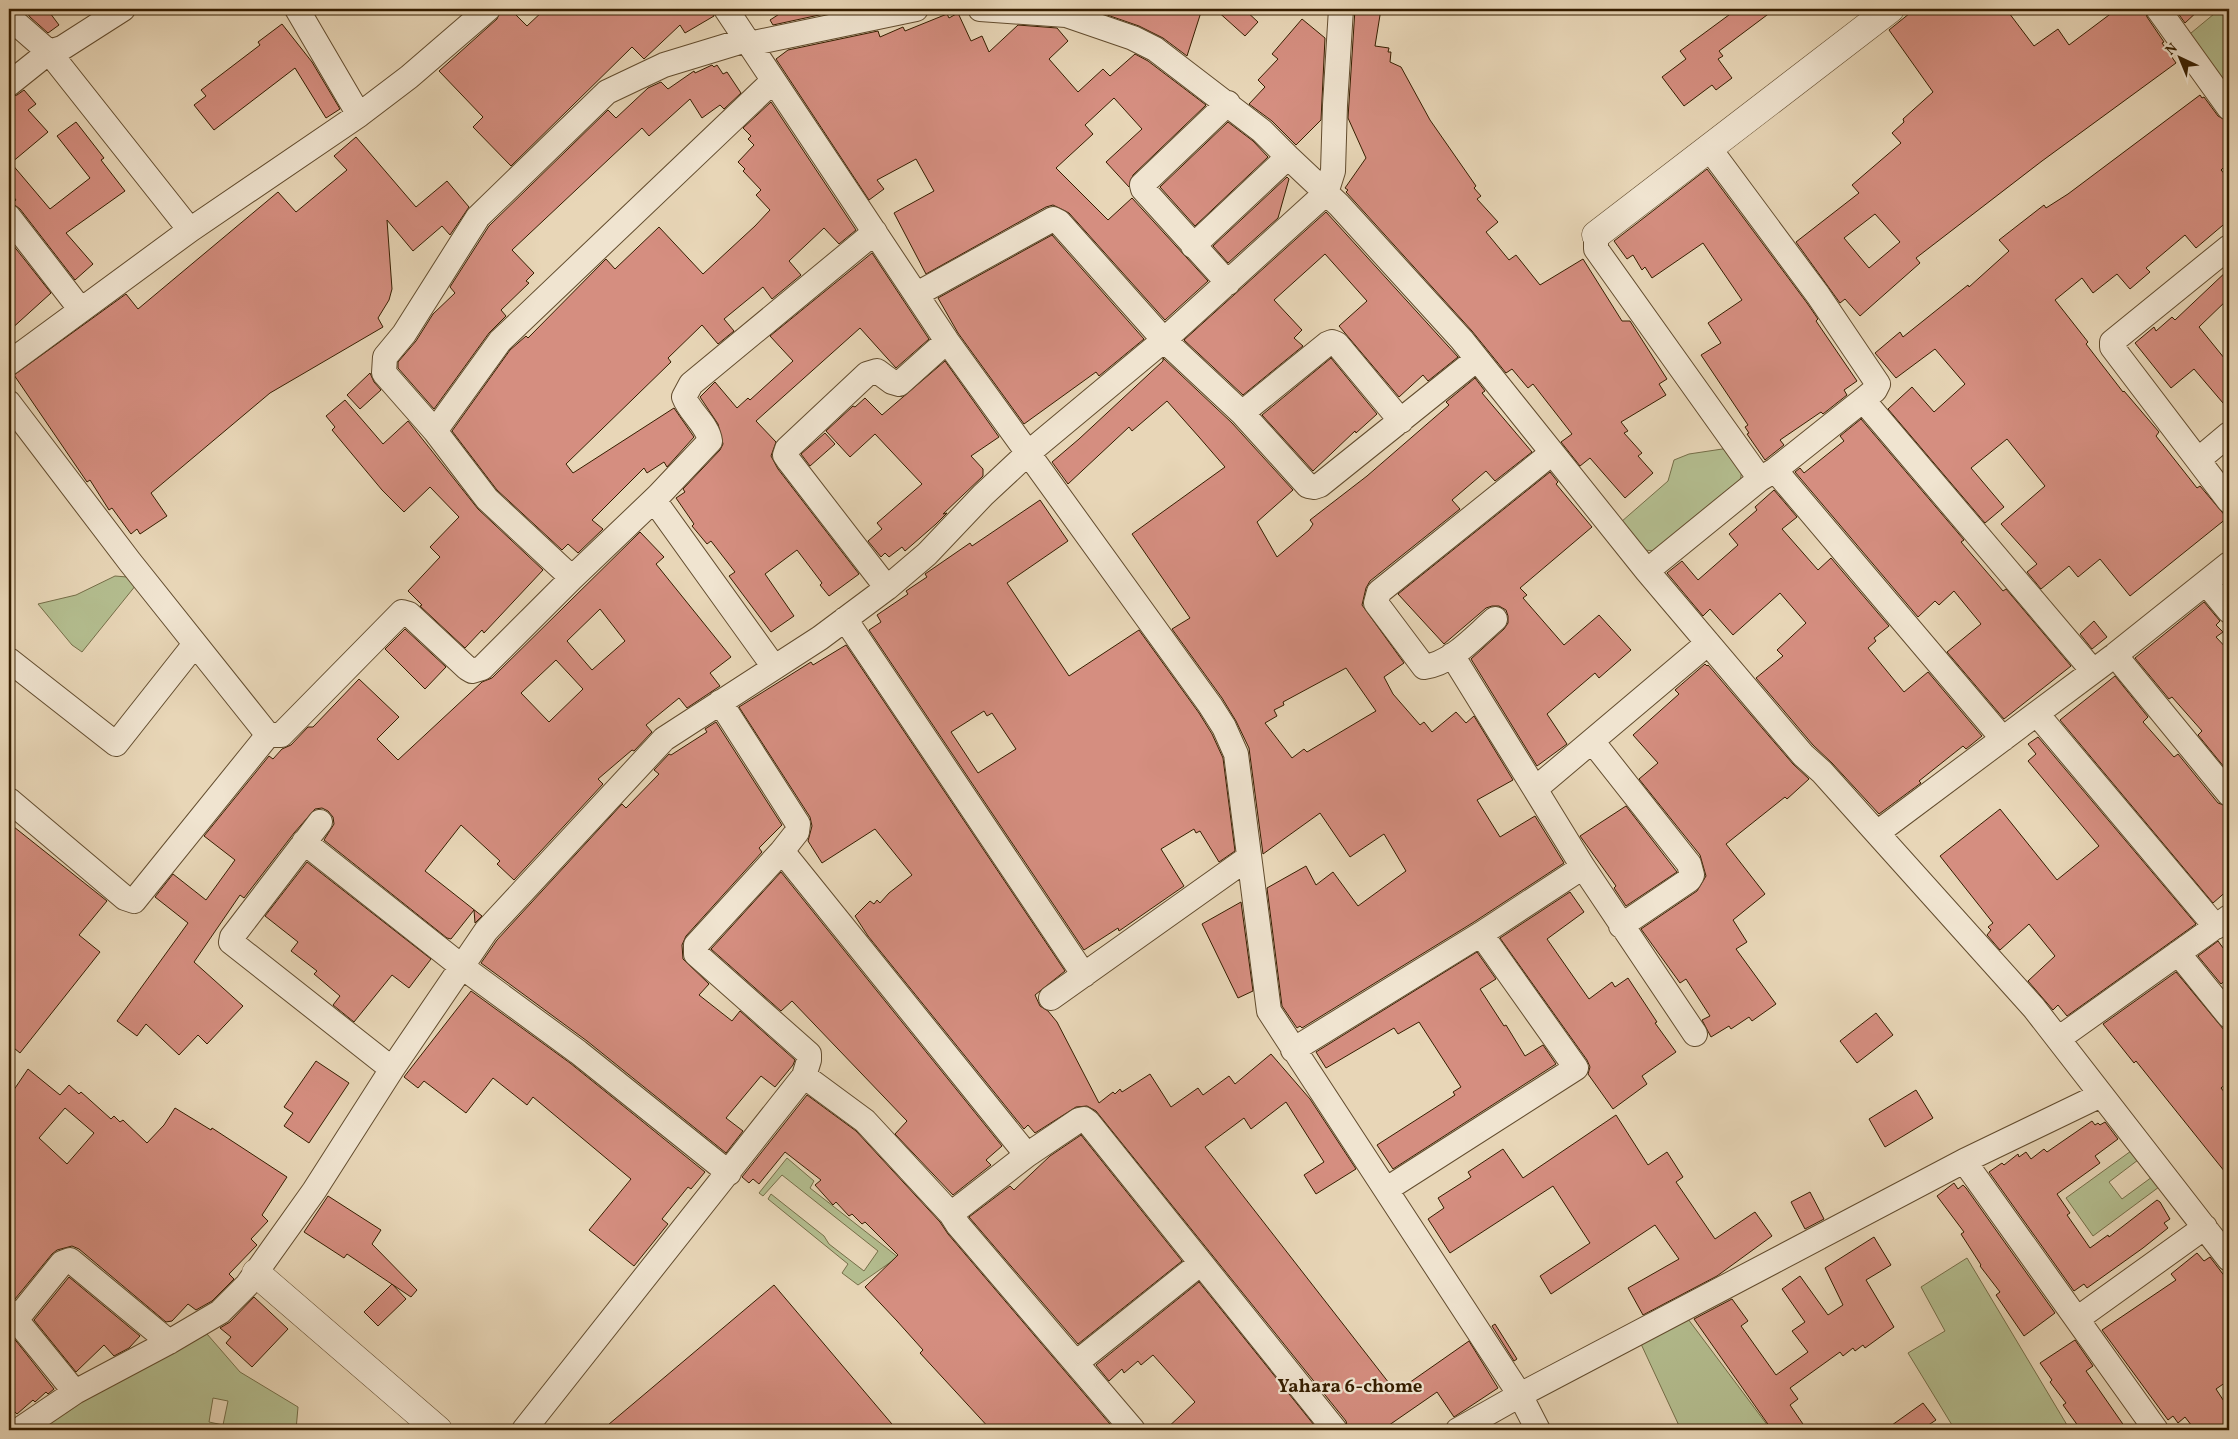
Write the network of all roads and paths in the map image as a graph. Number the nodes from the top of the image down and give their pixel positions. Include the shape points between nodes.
1 (123, 9) edge
2 (297, 9) edge
3 (488, 9) edge
4 (726, 9) edge
5 (916, 9) edge
6 (980, 9) edge
7 (1342, 9) edge
8 (1890, 9) edge
9 (2158, 9) edge
10 (9, 17) edge
11 (748, 42) junction
12 (48, 52) junction
13 (773, 81) junction
14 (9, 84) edge
15 (1228, 103) junction
16 (2229, 108) edge
17 (359, 115) junction
18 (1709, 148) junction
19 (1288, 157) junction
20 (1326, 193) junction
21 (9, 217) edge
22 (190, 230) junction
23 (875, 232) junction
24 (1596, 235) joint
25 (1192, 246) junction
26 (2229, 247) edge
27 (1228, 283) junction
28 (917, 294) junction
29 (81, 310) junction
30 (1164, 340) junction
31 (947, 341) junction
32 (1477, 359) junction
33 (9, 363) edge
34 (1863, 400) junction
35 (9, 403) edge
36 (1242, 413) junction
37 (1401, 421) junction
38 (435, 431) junction
39 (2229, 434) edge
40 (1552, 453) junction
41 (1027, 454) junction
42 (2198, 460) junction
43 (1767, 474) junction
44 (654, 500) junction
45 (2229, 501) edge
46 (2229, 564) edge
47 (1647, 571) junction
48 (572, 578) junction
49 (2206, 584) junction
50 (886, 588) junction
51 (2229, 611) edge
52 (845, 619) junction
53 (1496, 619) dead end
54 (1708, 643) junction
55 (195, 644) junction
56 (1452, 655) junction
57 (2115, 655) junction
58 (9, 660) edge
59 (774, 667) junction
60 (2093, 672) junction
61 (720, 702) junction
62 (2037, 714) junction
63 (268, 735) junction
64 (2003, 739) junction
65 (1592, 741) junction
66 (1535, 789) junction
67 (2229, 794) edge
68 (9, 800) edge
69 (320, 822) dead end
70 (1877, 833) junction
71 (304, 842) junction
72 (782, 851) junction
73 (1248, 858) junction
74 (1583, 867) junction
75 (2222, 922) edge
76 (1622, 926) junction
77 (1481, 934) junction
78 (2178, 953) junction
79 (461, 966) junction
80 (1084, 975) junction
81 (1051, 998) dead end
82 (2229, 1016) edge
83 (1695, 1034) dead end
84 (2058, 1039) junction
85 (1293, 1050) junction
86 (392, 1069) junction
87 (804, 1076) junction
88 (2101, 1095) junction
89 (1027, 1155) junction
90 (1964, 1160) junction
91 (729, 1173) junction
92 (1387, 1189) junction
93 (951, 1214) junction
94 (2205, 1227) junction
95 (2229, 1259) edge
96 (1201, 1263) junction
97 (256, 1273) junction
98 (12, 1316) edge
99 (2077, 1319) junction
100 (169, 1342) junction
101 (1076, 1363) junction
102 (75, 1392) junction
103 (1520, 1395) junction
104 (20, 1430) edge
105 (438, 1430) edge
106 (524, 1430) edge
107 (1133, 1430) edge
108 (1335, 1430) edge
109 (1458, 1430) edge
110 (1538, 1430) edge
111 (2156, 1430) edge

1 - 12 street via 62,48
2 - 17 street
3 - 17 street
4 - 11 street
5 - 11 street
6 - 15 street via 1066,15 1133,38 1155,49
7 - 20 street via 1334,105 1333,171
8 - 18 street
9 - 16 street
10 - 12 street
11 - 13 street
11 - 38 street via 664,65 607,92 478,217 383,364 384,373
12 - 14 street
12 - 22 street
13 - 23 street
13 - 38 street via 500,341
15 - 19 street
15 - 25 street via 1142,185 1142,189
17 - 22 street
18 - 24 street
18 - 34 street via 1875,378 1878,384 1875,390
19 - 20 street
19 - 25 street
20 - 27 street
20 - 32 street
21 - 29 street
22 - 29 street
23 - 28 street
23 - 44 street via 686,390 687,405 710,441
24 - 43 street via 1596,249
25 - 27 street
26 - 42 street via 2112,342 2112,348
27 - 30 street
28 - 30 street via 1053,219
28 - 31 street
29 - 33 street
30 - 36 street
30 - 41 street
31 - 41 street
31 - 50 street via 899,384 877,371 867,374 787,449 785,455
32 - 37 street
32 - 40 street
34 - 43 street
34 - 60 street
35 - 55 street
36 - 37 street via 1308,486 1314,487
36 - 37 street via 1332,342
38 - 48 street via 487,499
39 - 42 street
40 - 47 street
40 - 56 street via 1379,592 1376,603 1424,667 1435,666
41 - 50 street via 927,554
41 - 73 street via 1224,727 1236,754
42 - 45 street
43 - 47 street
43 - 64 street
44 - 48 street
44 - 59 street
46 - 49 street
47 - 54 street
48 - 63 street via 477,670 467,668 409,614 402,612 281,735
49 - 51 street
49 - 57 street
50 - 52 street
52 - 59 street
52 - 80 street
53 - 56 street
54 - 65 street
54 - 70 street via 1803,755
55 - 58 street via 116,744
55 - 63 street
56 - 66 street
57 - 60 street
57 - 67 street
59 - 61 street
60 - 62 street
61 - 72 street via 798,824 797,832
61 - 79 street via 664,739 486,931
62 - 64 street
62 - 75 street
63 - 68 street via 134,900 125,898
64 - 70 street
65 - 66 street
65 - 76 street via 1692,870 1689,880
66 - 74 street
69 - 71 street
70 - 84 street
71 - 79 street
71 - 86 street via 231,942
72 - 87 street via 694,949 727,983 809,1054
72 - 89 street
73 - 80 street
73 - 85 street via 1267,1007
74 - 76 street
74 - 77 street
75 - 78 street
76 - 83 street
77 - 85 street
77 - 92 street via 1576,1068
78 - 82 street
78 - 84 street
79 - 86 street
79 - 91 street via 578,1052
80 - 81 street
84 - 88 street
85 - 92 street
86 - 97 street via 314,1191
87 - 91 street
87 - 93 street via 865,1121
88 - 90 street
88 - 94 street
89 - 93 street
89 - 96 street via 1084,1119
90 - 99 street
90 - 103 street
91 - 106 street
92 - 103 street
93 - 101 street
94 - 95 street
94 - 99 street
96 - 101 street
96 - 108 street
97 - 100 street via 220,1312
97 - 105 street
98 - 100 street via 62,1263 70,1260
98 - 102 street
99 - 111 street
100 - 102 street
101 - 107 street
102 - 104 street
103 - 109 street
103 - 110 street

